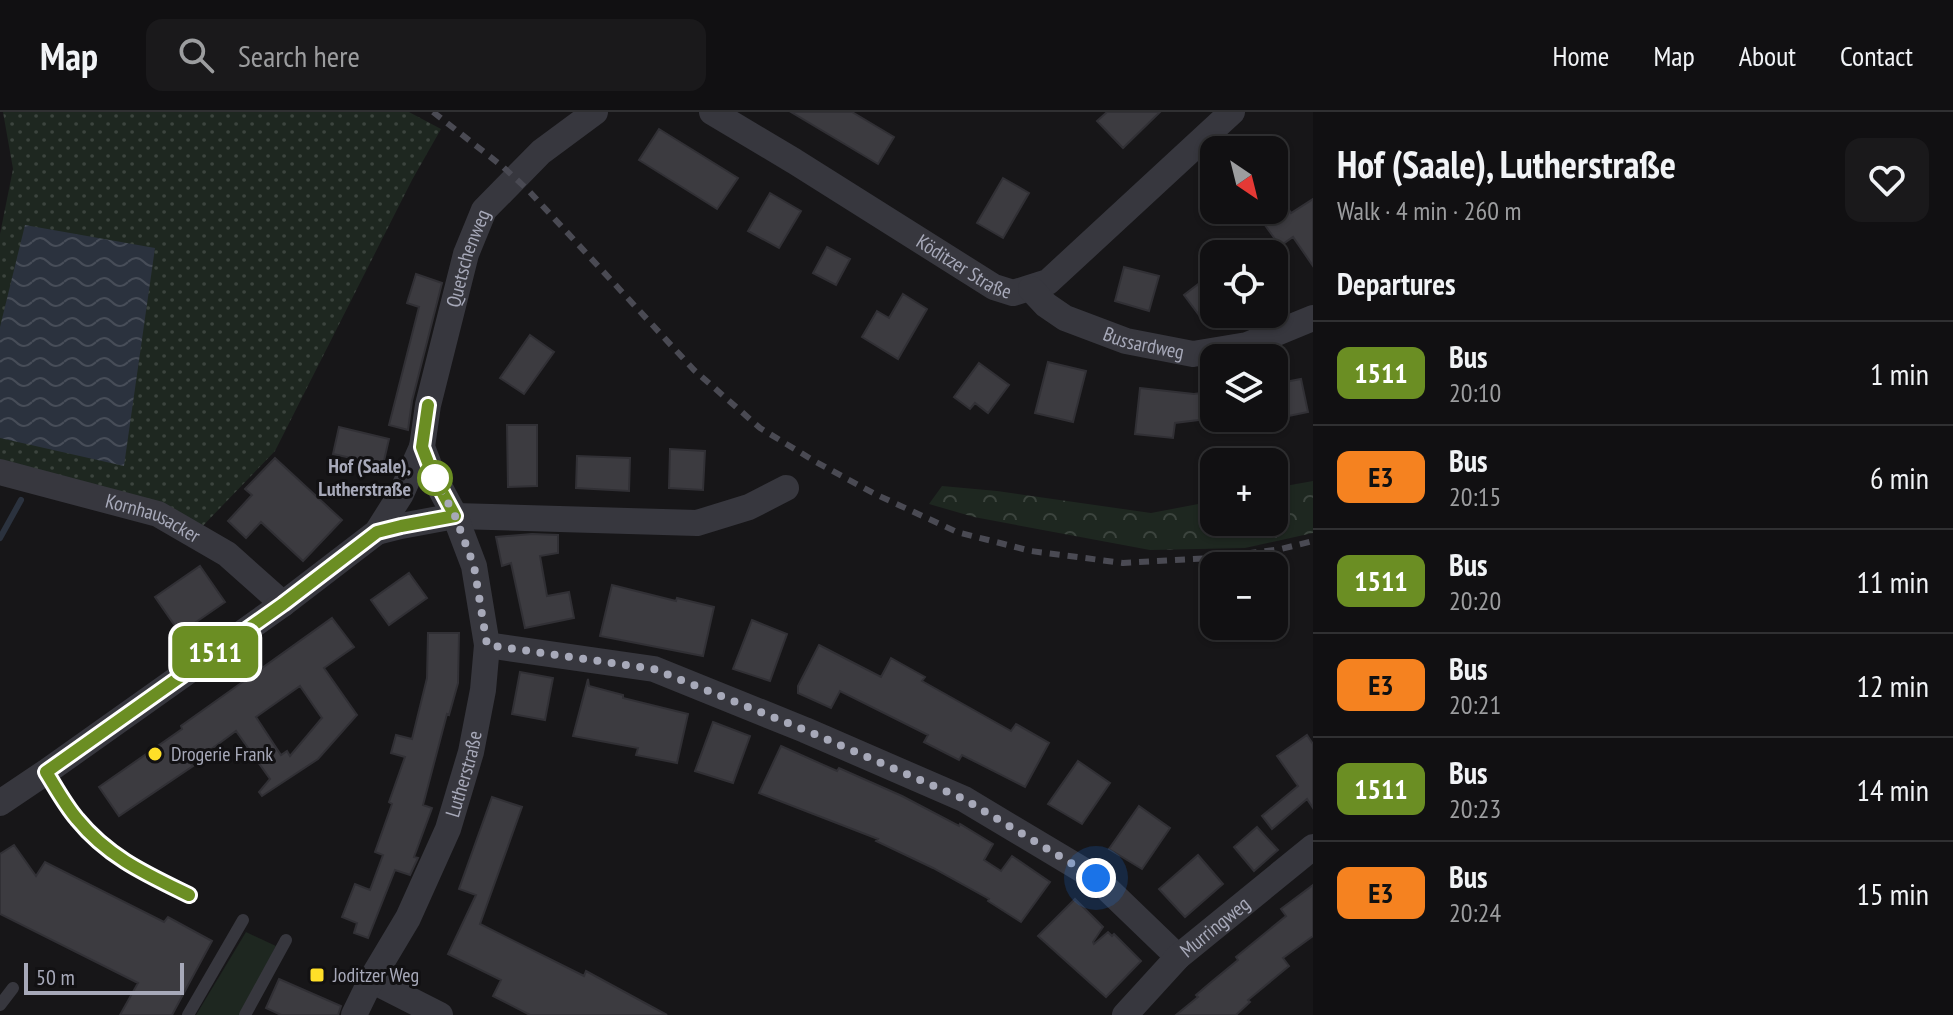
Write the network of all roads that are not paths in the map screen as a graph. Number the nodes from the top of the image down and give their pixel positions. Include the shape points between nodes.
1 (595, 112) edge
2 (712, 112) edge
3 (1232, 112) edge
4 (1197, 144) junction
5 (1200, 148) edge
6 (1031, 289) junction
7 (1313, 318) edge
8 (422, 447) junction
9 (0, 472) edge
10 (786, 488) dead end
11 (455, 516) junction
12 (377, 532) junction
13 (283, 604) junction
14 (487, 645) junction
15 (0, 803) edge
16 (1313, 847) edge
17 (243, 920) dead end
18 (286, 940) dead end
19 (1178, 957) junction
20 (371, 980) junction
21 (13, 988) dead end
22 (0, 1005) edge
23 (188, 1015) edge
24 (245, 1015) edge
25 (354, 1015) edge
26 (440, 1015) edge
27 (1125, 1015) edge

1 - 8 street, Quetschenweg via 541,152 484,210 466,254
2 - 6 street, Köditzer Straße via 994,287 1013,293
3 - 4 street, Köditzer Straße
4 - 5 lane
4 - 6 street, Köditzer Straße via 1048,282
6 - 7 street, Bussardweg via 1065,318 1126,341 1193,354 1247,345
8 - 11 street, Lutherstraße
8 - 12 street
9 - 13 street, Kornhausacker via 158,514 227,554
10 - 11 street via 749,507 697,523
11 - 12 street
11 - 14 street, Lutherstraße via 474,566
12 - 13 street
13 - 15 street
14 - 19 street via 654,669 964,799 1096,878
14 - 20 street, Lutherstraße via 471,752 448,829 408,918
16 - 19 street, Murringweg
17 - 23 lane
18 - 24 lane
19 - 27 street, Murringweg
20 - 25 street, Lutherstraße
20 - 26 street
21 - 22 lane

